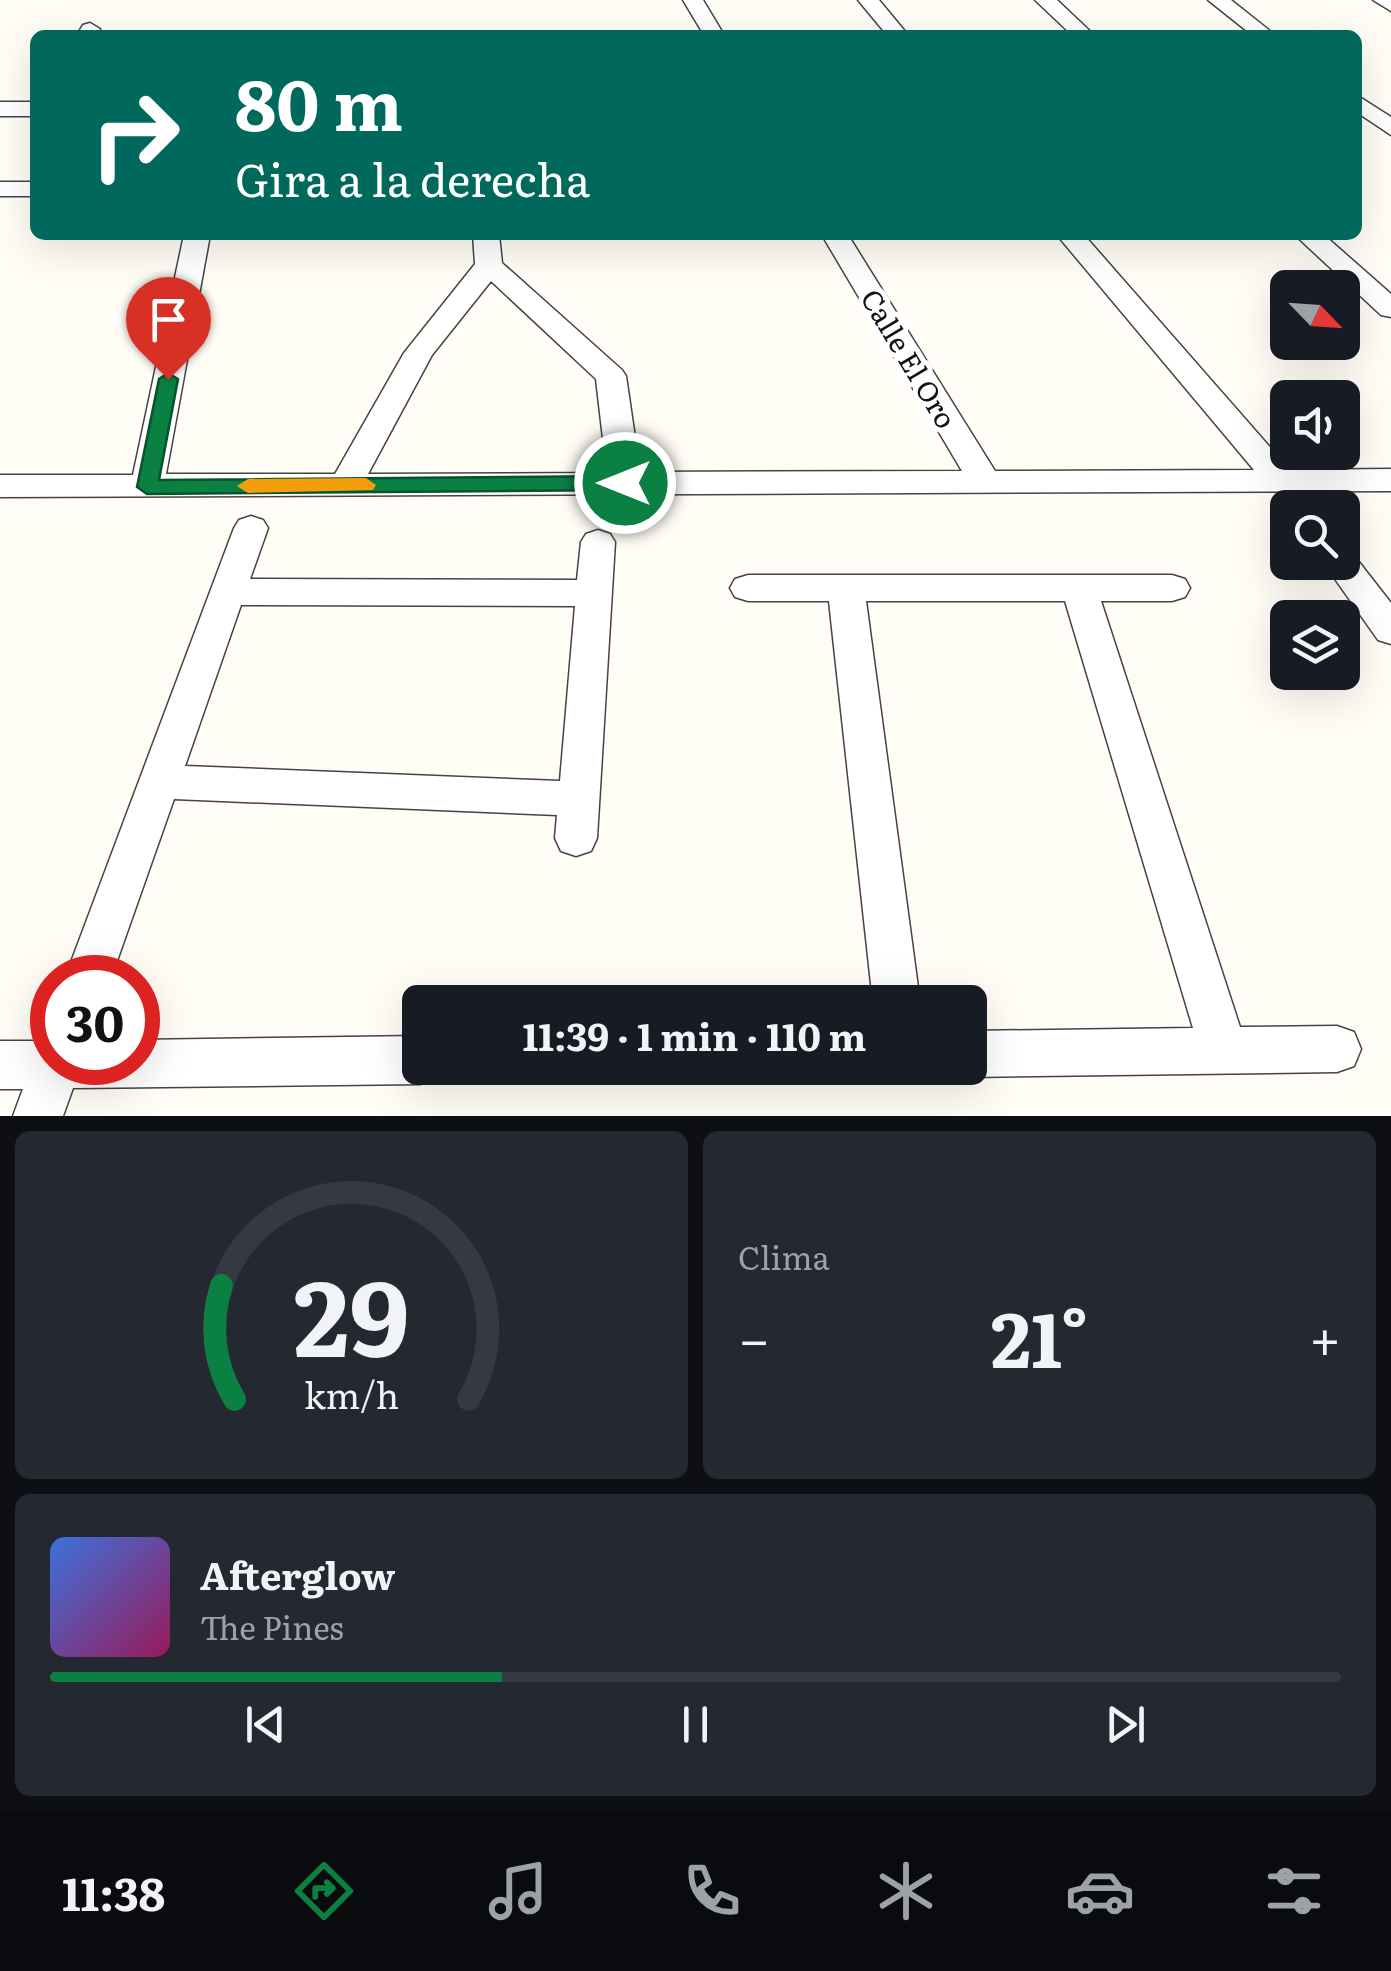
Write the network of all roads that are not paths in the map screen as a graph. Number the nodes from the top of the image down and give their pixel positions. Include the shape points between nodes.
1 (693, 0) edge
2 (868, 0) edge
3 (1045, 0) edge
4 (1218, 0) edge
5 (1383, 0) edge
6 (1391, 5) edge
7 (711, 30) edge
8 (894, 30) edge
9 (1078, 30) edge
10 (1259, 30) edge
11 (1362, 107) edge
12 (0, 109) edge
13 (30, 109) edge
14 (1391, 128) edge
15 (0, 189) edge
16 (30, 189) edge
17 (195, 240) edge
18 (838, 240) edge
19 (1074, 240) edge
20 (1314, 240) edge
21 (488, 250) edge
22 (1391, 309) edge
23 (984, 480) junction
24 (1281, 480) junction
25 (1391, 480) edge
26 (625, 483) junction
27 (0, 486) edge
28 (344, 486) junction
29 (147, 487) junction
30 (251, 528) dead end
31 (598, 542) dead end
32 (1354, 580) edge
33 (748, 588) dead end
34 (846, 588) junction
35 (1080, 588) junction
36 (1172, 588) dead end
37 (228, 592) junction
38 (594, 593) junction
39 (1391, 630) edge
40 (159, 782) junction
41 (96, 955) edge
42 (894, 985) edge
43 (1338, 1049) dead end
44 (1224, 1051) junction
45 (987, 1054) edge
46 (402, 1060) edge
47 (160, 1062) edge
48 (30, 1064) edge
49 (0, 1065) edge
50 (50, 1085) edge
51 (38, 1116) edge

1 - 7 street
2 - 8 street
3 - 9 street
4 - 10 street
5 - 6 street
11 - 14 street
12 - 13 street
15 - 16 street
17 - 29 street
18 - 23 street, Calle El Oro
19 - 24 street
20 - 22 street
21 - 26 street via 611,376
21 - 28 street via 419,353
23 - 24 street
23 - 26 street
24 - 25 street
26 - 28 street
27 - 29 street
28 - 29 street
30 - 37 street
31 - 38 street
32 - 39 street
33 - 34 street
34 - 35 street
34 - 42 street
35 - 36 street
35 - 44 street
37 - 38 street
37 - 40 street
38 - 40 street via 578,819
40 - 41 street
43 - 44 street
44 - 45 street
46 - 47 street
48 - 49 street
50 - 51 street

